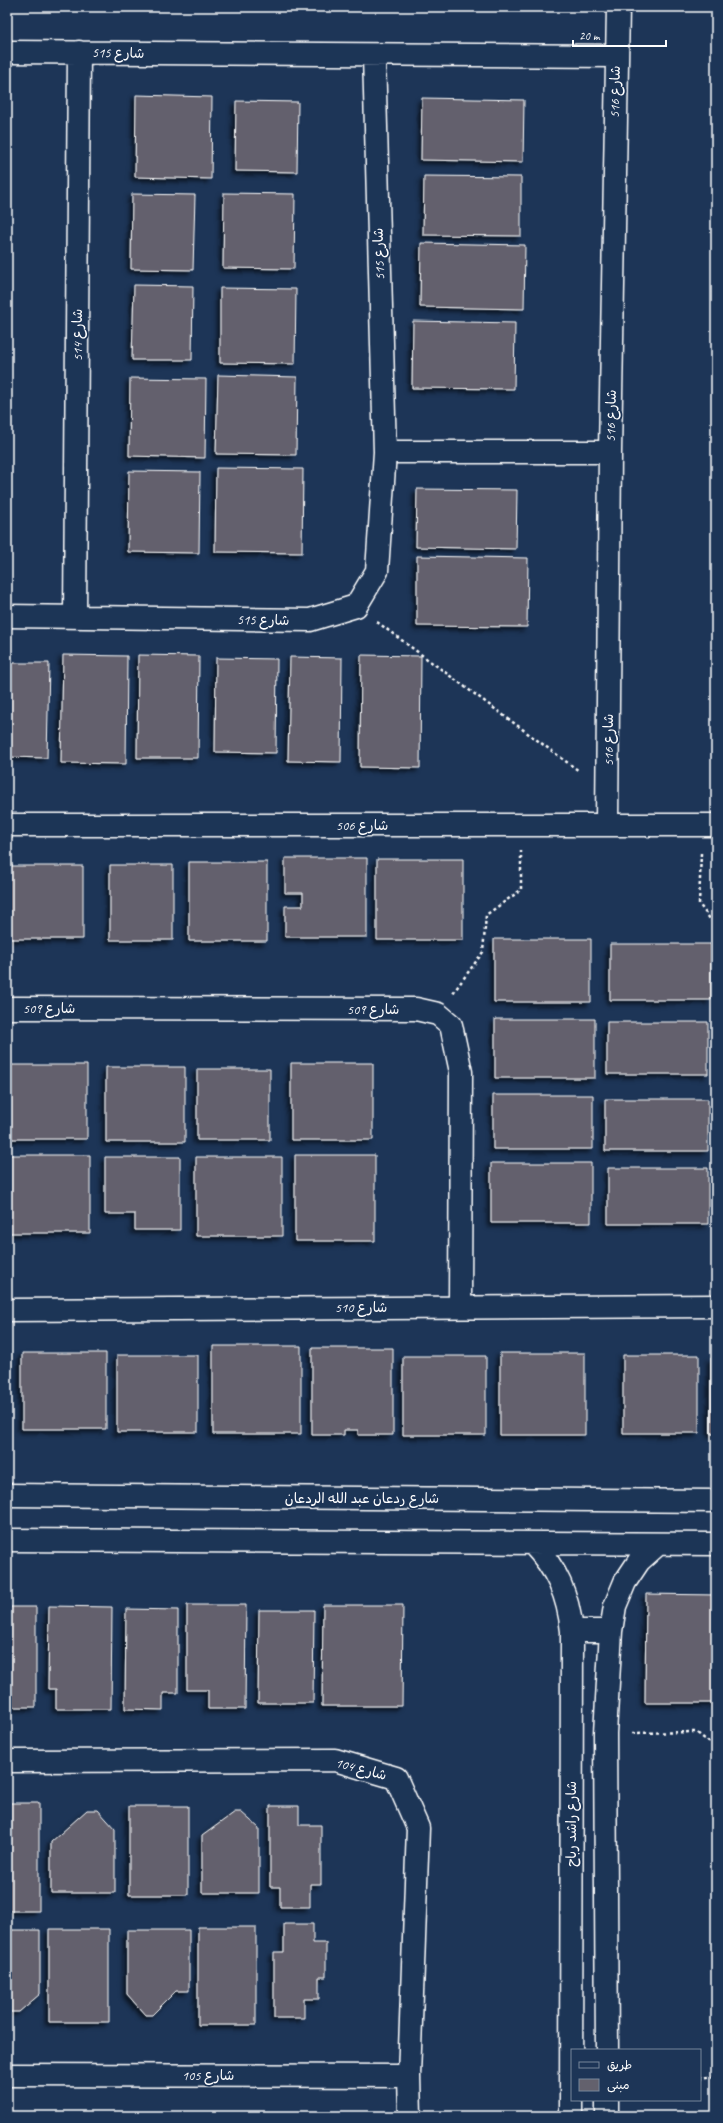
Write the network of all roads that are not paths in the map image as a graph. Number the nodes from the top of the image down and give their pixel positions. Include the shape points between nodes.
1 (618, 7) edge
2 (7, 52) edge
3 (79, 52) junction
4 (374, 55) junction
5 (616, 56) junction
6 (384, 452) junction
7 (610, 452) junction
8 (7, 616) edge
9 (75, 617) junction
10 (7, 825) edge
11 (607, 825) junction
12 (709, 825) edge
13 (7, 1008) edge
14 (716, 1306) edge
15 (460, 1307) junction
16 (7, 1310) edge
17 (7, 1495) edge
18 (716, 1500) edge
19 (7, 1540) edge
20 (532, 1543) junction
21 (658, 1544) junction
22 (716, 1544) edge
23 (572, 1631) junction
24 (611, 1631) junction
25 (7, 1761) edge
26 (571, 2049) edge
27 (607, 2049) edge
28 (7, 2075) edge
29 (409, 2076) junction
30 (571, 2101) edge
31 (607, 2101) edge
32 (410, 2116) edge
33 (571, 2116) edge
34 (608, 2116) edge

1 - 5 street, شارع 516
2 - 3 street, شارع 515
3 - 4 street, شارع 515
3 - 9 street, شارع 514
4 - 5 street, شارع 515
4 - 6 street, شارع 515
5 - 7 street, شارع 516
6 - 7 street
6 - 9 street, شارع 515 via 377,571 356,606 310,620
7 - 11 street, شارع 516
8 - 9 street, شارع 515
10 - 11 street, شارع 506
11 - 12 street, شارع 506
13 - 15 street, شارع 509 via 416,1009 438,1014 451,1025 461,1072
14 - 15 street, شارع 510
15 - 16 street, شارع 510
17 - 18 street, شارع ردعان عبد الله الردعان
19 - 20 street
20 - 21 street
20 - 23 street, شارع راشد رباح via 557,1574 566,1598
21 - 22 street
21 - 24 street via 639,1561 625,1582 615,1606
23 - 24 street
23 - 26 street, شارع راشد رباح
24 - 27 street via 605,1733
25 - 29 street, شارع 104 via 335,1760 396,1778 418,1828
28 - 29 street, شارع 105
29 - 32 street, شارع 104
30 - 33 street, شارع راشد رباح
31 - 34 street

